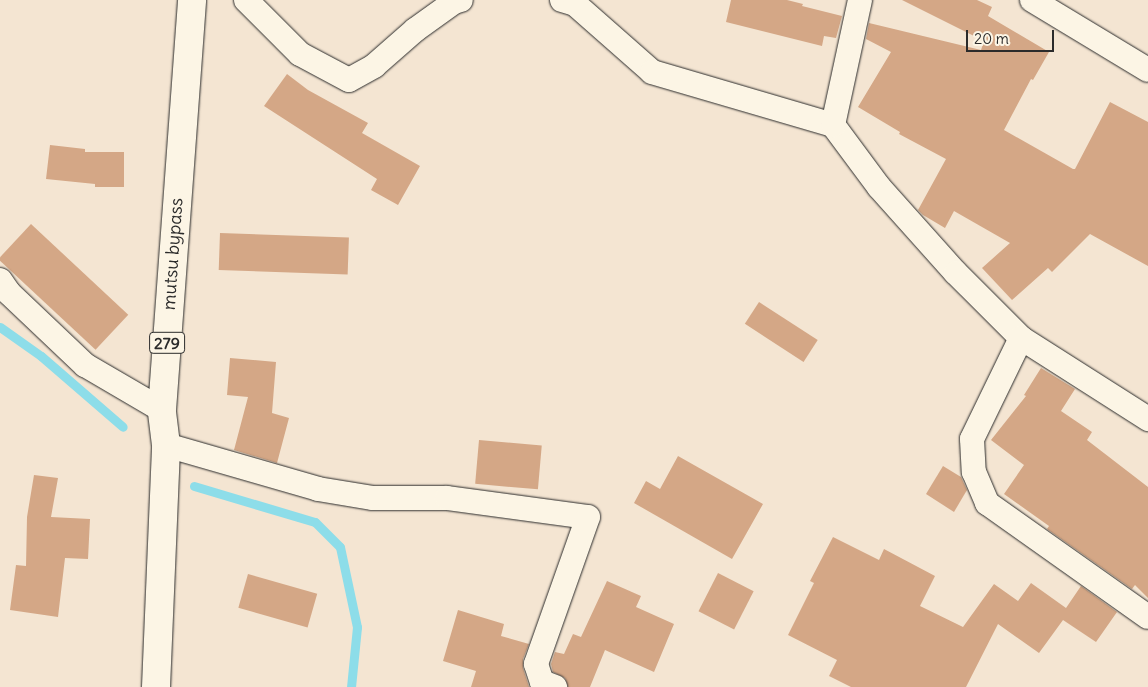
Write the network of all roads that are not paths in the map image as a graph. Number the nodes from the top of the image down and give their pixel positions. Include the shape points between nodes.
1 (192, 0) edge
2 (246, 0) edge
3 (461, 0) edge
4 (562, 0) edge
5 (1032, 0) edge
6 (856, 1) edge
7 (1148, 70) edge
8 (833, 125) junction
9 (0, 280) edge
10 (1022, 338) junction
11 (162, 410) junction
12 (1148, 418) edge
13 (166, 445) junction
14 (1148, 617) edge
15 (156, 687) edge
16 (555, 687) edge

1 - 11 highway, mutsu bypass / 279
2 - 3 street via 300,54 349,80 374,66 415,30
4 - 8 street via 575,4 652,72
5 - 7 street
6 - 8 street
8 - 10 street via 879,187 956,273
9 - 11 street via 8,293 85,365
10 - 12 street
10 - 14 street via 972,439 974,472 987,503
11 - 13 highway, mutsu bypass / 279
13 - 15 highway, mutsu bypass / 279
13 - 16 street via 318,489 373,498 448,498 588,517 536,664 542,682

